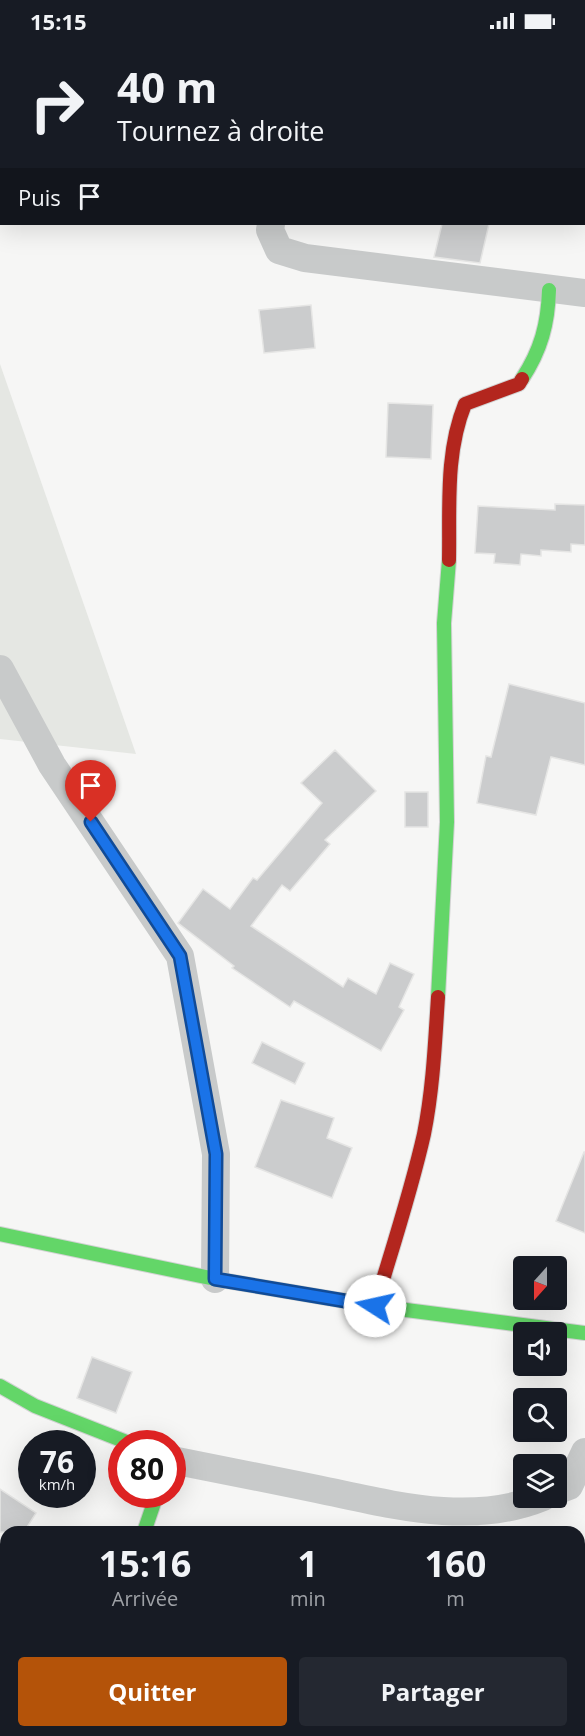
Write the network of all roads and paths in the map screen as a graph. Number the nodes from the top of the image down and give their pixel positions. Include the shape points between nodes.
1 (271, 225) edge
2 (549, 290) junction
3 (585, 293) edge
4 (0, 669) edge
5 (0, 1234) edge
6 (215, 1279) junction
7 (375, 1306) junction
8 (585, 1333) edge
9 (0, 1386) edge
10 (108, 1435) edge
11 (585, 1452) edge
12 (186, 1463) edge
13 (567, 1487) edge
14 (513, 1505) edge
15 (153, 1508) edge
16 (146, 1526) edge

1 - 2 street via 279,250 305,258
2 - 3 street
2 - 7 main road via 548,320 533,362 519,384 465,404 451,455 444,623 447,822 434,1064 413,1179
4 - 6 street via 52,765 180,956 216,1154
5 - 6 main road
6 - 7 main road
7 - 8 main road
9 - 10 main road via 35,1406
11 - 13 street
12 - 14 street via 422,1510 472,1511
15 - 16 main road

